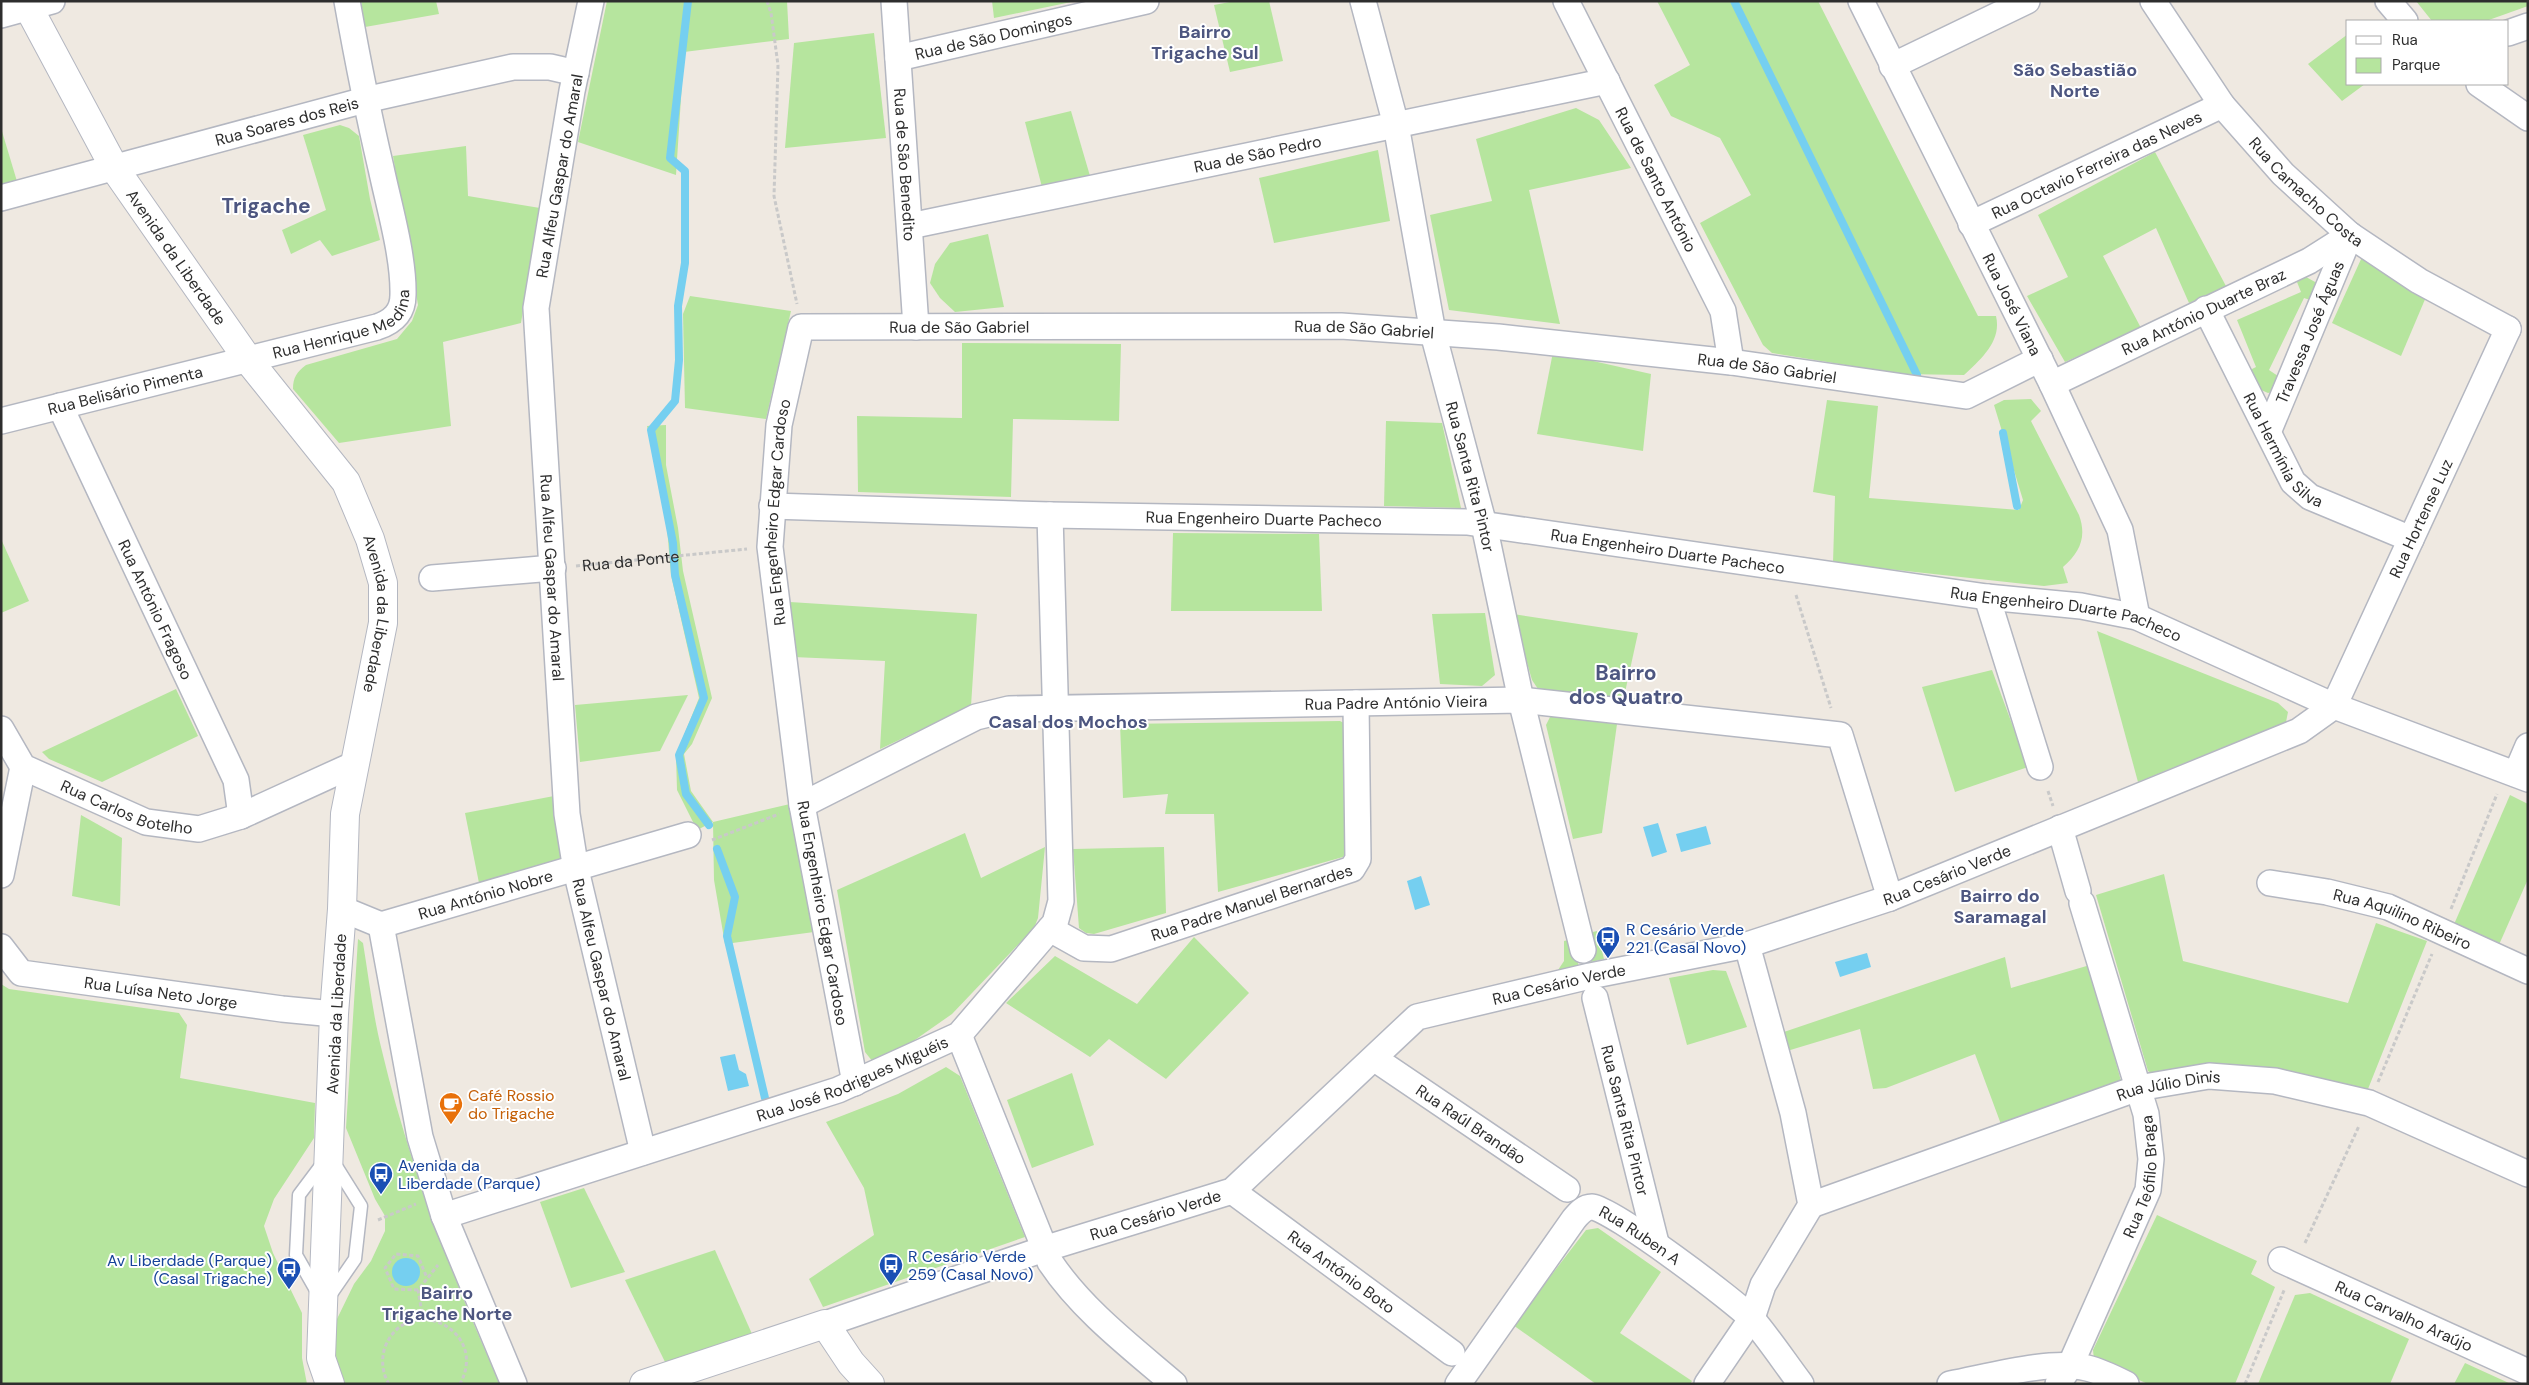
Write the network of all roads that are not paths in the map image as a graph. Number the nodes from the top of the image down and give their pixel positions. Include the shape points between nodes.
1 (347, 1) edge
2 (591, 1) edge
3 (894, 1) edge
4 (1146, 1) edge
5 (1363, 1) edge
6 (1566, 1) edge
7 (1861, 1) edge
8 (2027, 1) edge
9 (2153, 1) edge
10 (2388, 1) edge
11 (35, 4) edge
12 (1, 15) edge
13 (2404, 20) edge
14 (2528, 26) edge
15 (2509, 33) edge
16 (898, 58) junction
17 (1892, 66) junction
18 (576, 73) junction
19 (1607, 81) junction
20 (2480, 85) edge
21 (365, 100) junction
22 (2222, 105) junction
23 (2528, 118) edge
24 (1396, 125) junction
25 (115, 169) junction
26 (1, 198) edge
27 (1971, 224) junction
28 (910, 226) junction
29 (2350, 235) junction
30 (2206, 309) junction
31 (801, 327) joint
32 (916, 327) junction
33 (2518, 328) edge
34 (1433, 332) junction
35 (2040, 359) junction
36 (249, 361) junction
37 (1731, 362) junction
38 (2052, 384) junction
39 (60, 406) junction
40 (1, 421) edge
41 (2269, 430) junction
42 (772, 506) junction
43 (1050, 515) junction
44 (1484, 525) junction
45 (2411, 539) junction
46 (553, 568) junction
47 (432, 578) dead end
48 (1987, 597) junction
49 (2137, 617) junction
50 (1521, 700) junction
51 (1356, 703) junction
52 (2334, 706) junction
53 (1054, 708) junction
54 (1, 728) edge
55 (2528, 746) edge
56 (356, 764) junction
57 (2040, 766) road end
58 (23, 767) junction
59 (2522, 777) edge
60 (802, 805) junction
61 (241, 816) junction
62 (2060, 828) junction
63 (688, 835) road end
64 (576, 870) junction
65 (1, 875) edge
66 (2270, 883) dead end
67 (1890, 898) junction
68 (342, 909) junction
69 (381, 925) junction
70 (1050, 929) junction
71 (1747, 945) junction
72 (1, 947) edge
73 (2528, 972) edge
74 (1590, 975) junction
75 (334, 1014) junction
76 (959, 1035) junction
77 (1375, 1059) junction
78 (854, 1083) junction
79 (2138, 1088) junction
80 (644, 1152) junction
81 (329, 1155) junction
82 (2528, 1174) edge
83 (1567, 1189) dead end
84 (1232, 1191) junction
85 (1810, 1205) junction
86 (441, 1206) junction
87 (1656, 1243) junction
88 (1044, 1249) junction
89 (2281, 1260) dead end
90 (324, 1304) junction
91 (1752, 1318) junction
92 (825, 1324) junction
93 (1452, 1353) dead end
94 (2528, 1372) edge
95 (2064, 1375) edge
96 (330, 1384) edge
97 (514, 1384) edge
98 (644, 1384) edge
99 (870, 1384) edge
100 (1174, 1384) edge
101 (1458, 1384) edge
102 (1707, 1384) edge
103 (1801, 1384) edge
104 (1950, 1384) edge
105 (2126, 1384) edge

1 - 21 street, Rua Henrique Medina
2 - 18 street, Rua Alfeu Gaspar do Amaral
3 - 16 street, Rua de São Benedito
4 - 16 street, Rua de São Domingos
5 - 24 street, Rua Santa Rita Pintor
6 - 19 street, Rua de Santo António
7 - 17 street, Rua José Viana
8 - 17 street
9 - 22 street, Rua Camacho Costa
10 - 13 street
11 - 12 street
11 - 25 street, Avenida da Liberdade
14 - 15 street
16 - 28 street, Rua de São Benedito
17 - 27 street, Rua José Viana
18 - 21 street, Rua Soares dos Reis via 550,66 513,67
18 - 46 street, Rua Alfeu Gaspar do Amaral via 536,308
19 - 24 street, Rua de São Pedro
19 - 37 street, Rua de Santo António via 1723,310
20 - 23 street
21 - 25 street, Rua Soares dos Reis
21 - 36 street, Rua Henrique Medina via 396,238 404,296 399,312 383,325
22 - 27 street, Rua Octavio Ferreira das Neves
22 - 29 street, Rua Camacho Costa via 2283,174
24 - 28 street, Rua de São Pedro
24 - 34 street, Rua Santa Rita Pintor
25 - 26 street, Rua Soares dos Reis
25 - 36 street, Avenida da Liberdade
27 - 35 street, Rua José Viana
28 - 32 street, Rua de São Benedito
29 - 30 street, Rua António Duarte Braz via 2309,261
29 - 33 street, Rua Camacho Costa via 2419,280
29 - 41 street, Travessa José Águas
30 - 38 street, Rua António Duarte Braz
30 - 41 street, Rua Hermínia Silva
31 - 32 street, Rua de São Gabriel
31 - 42 street, Rua Engenheiro Edgar Cardoso via 779,424
32 - 34 street, Rua de São Gabriel via 1341,326
33 - 45 street, Rua Hortense Luz
34 - 37 street, Rua de São Gabriel
34 - 44 street, Rua Santa Rita Pintor
35 - 37 street, Rua de São Gabriel via 1966,396
35 - 38 street, Rua José Viana
36 - 39 street, Rua Belisário Pimenta
36 - 56 street, Avenida da Liberdade via 346,482 370,539 383,583 383,623
38 - 49 street, Rua José Viana via 2120,530
39 - 40 street, Rua Belisário Pimenta
39 - 61 street, Rua António Fragoso via 236,780
41 - 45 street, Rua Hermínia Silva via 2293,482 2310,497
42 - 43 street, Rua Engenheiro Duarte Pacheco
42 - 60 street, Rua Engenheiro Edgar Cardoso via 770,547
43 - 44 street, Rua Engenheiro Duarte Pacheco via 1467,522
43 - 53 street, Rua José Rodrigues Miguéis
44 - 48 street, Rua Engenheiro Duarte Pacheco
44 - 50 street, Rua Santa Rita Pintor
45 - 52 street, Rua Hortense Luz
46 - 47 street
46 - 64 street, Rua Alfeu Gaspar do Amaral via 566,814
48 - 49 street, Rua Engenheiro Duarte Pacheco via 2081,606
48 - 57 street
49 - 52 street, Rua Engenheiro Duarte Pacheco
50 - 51 street, Rua Padre António Vieira
50 - 67 street, Rua Padre António Vieira via 1840,735
50 - 74 street, Rua Santa Rita Pintor
51 - 53 street, Rua Padre António Vieira
51 - 70 street, Rua Padre Manuel Bernardes via 1358,859 1352,869 1111,949 1084,948
52 - 59 street, Rua Engenheiro Duarte Pacheco
52 - 62 street, Rua Cesário Verde via 2299,731
53 - 60 street, Rua Padre António Vieira via 1009,709 976,717
53 - 70 street, Rua José Rodrigues Miguéis via 1061,901
54 - 58 street
55 - 59 street
56 - 61 street, Rua Carlos Botelho
56 - 68 street, Avenida da Liberdade via 345,814
58 - 61 street, Rua Carlos Botelho via 146,822 199,829
58 - 65 street
60 - 78 street, Rua Engenheiro Edgar Cardoso
62 - 67 street, Rua Cesário Verde
62 - 79 street, Rua Teófilo Braga
63 - 64 street, Rua António Nobre
64 - 69 street, Rua António Nobre
64 - 80 street, Rua Alfeu Gaspar do Amaral
66 - 73 street, Rua Aquilino Ribeiro via 2327,892 2388,907
67 - 71 street, Rua Cesário Verde
68 - 69 street
68 - 75 street, Avenida da Liberdade
69 - 86 street via 420,1137
70 - 76 street, Rua José Rodrigues Miguéis
71 - 74 street, Rua Cesário Verde
71 - 85 street via 1793,1113
72 - 75 street, Rua Luísa Neto Jorge via 21,973
74 - 77 street, Rua Cesário Verde via 1417,1017
74 - 87 street, Rua Santa Rita Pintor
75 - 81 street, Avenida da Liberdade
76 - 78 street, Rua José Rodrigues Miguéis
76 - 88 street
77 - 83 street, Rua Raúl Brandão
77 - 84 street, Rua Cesário Verde
78 - 80 street, Rua José Rodrigues Miguéis
79 - 82 street, Rua Júlio Dinis via 2209,1076 2274,1081 2369,1103
79 - 85 street, Rua Júlio Dinis
79 - 95 street, Rua Teófilo Braga via 2146,1114 2151,1159 2148,1190
80 - 86 street, Rua José Rodrigues Miguéis
81 - 90 street, Avenida da Liberdade
81 - 90 lane via 361,1206 355,1259
84 - 88 street, Rua Cesário Verde
84 - 93 street, Rua António Boto
85 - 91 street via 1763,1285
86 - 97 street
87 - 91 street, Rua Ruben A
87 - 101 street, Rua Ruben A via 1604,1209 1591,1206 1582,1210
88 - 92 street, Rua Cesário Verde
88 - 100 street via 1071,1290
89 - 94 street, Rua Carvalho Araújo
90 - 96 street, Avenida da Liberdade via 321,1358
91 - 102 street
91 - 103 street, Rua Ruben A
92 - 98 street
92 - 99 street via 851,1363
95 - 104 street via 2036,1368
95 - 105 street via 2087,1368

